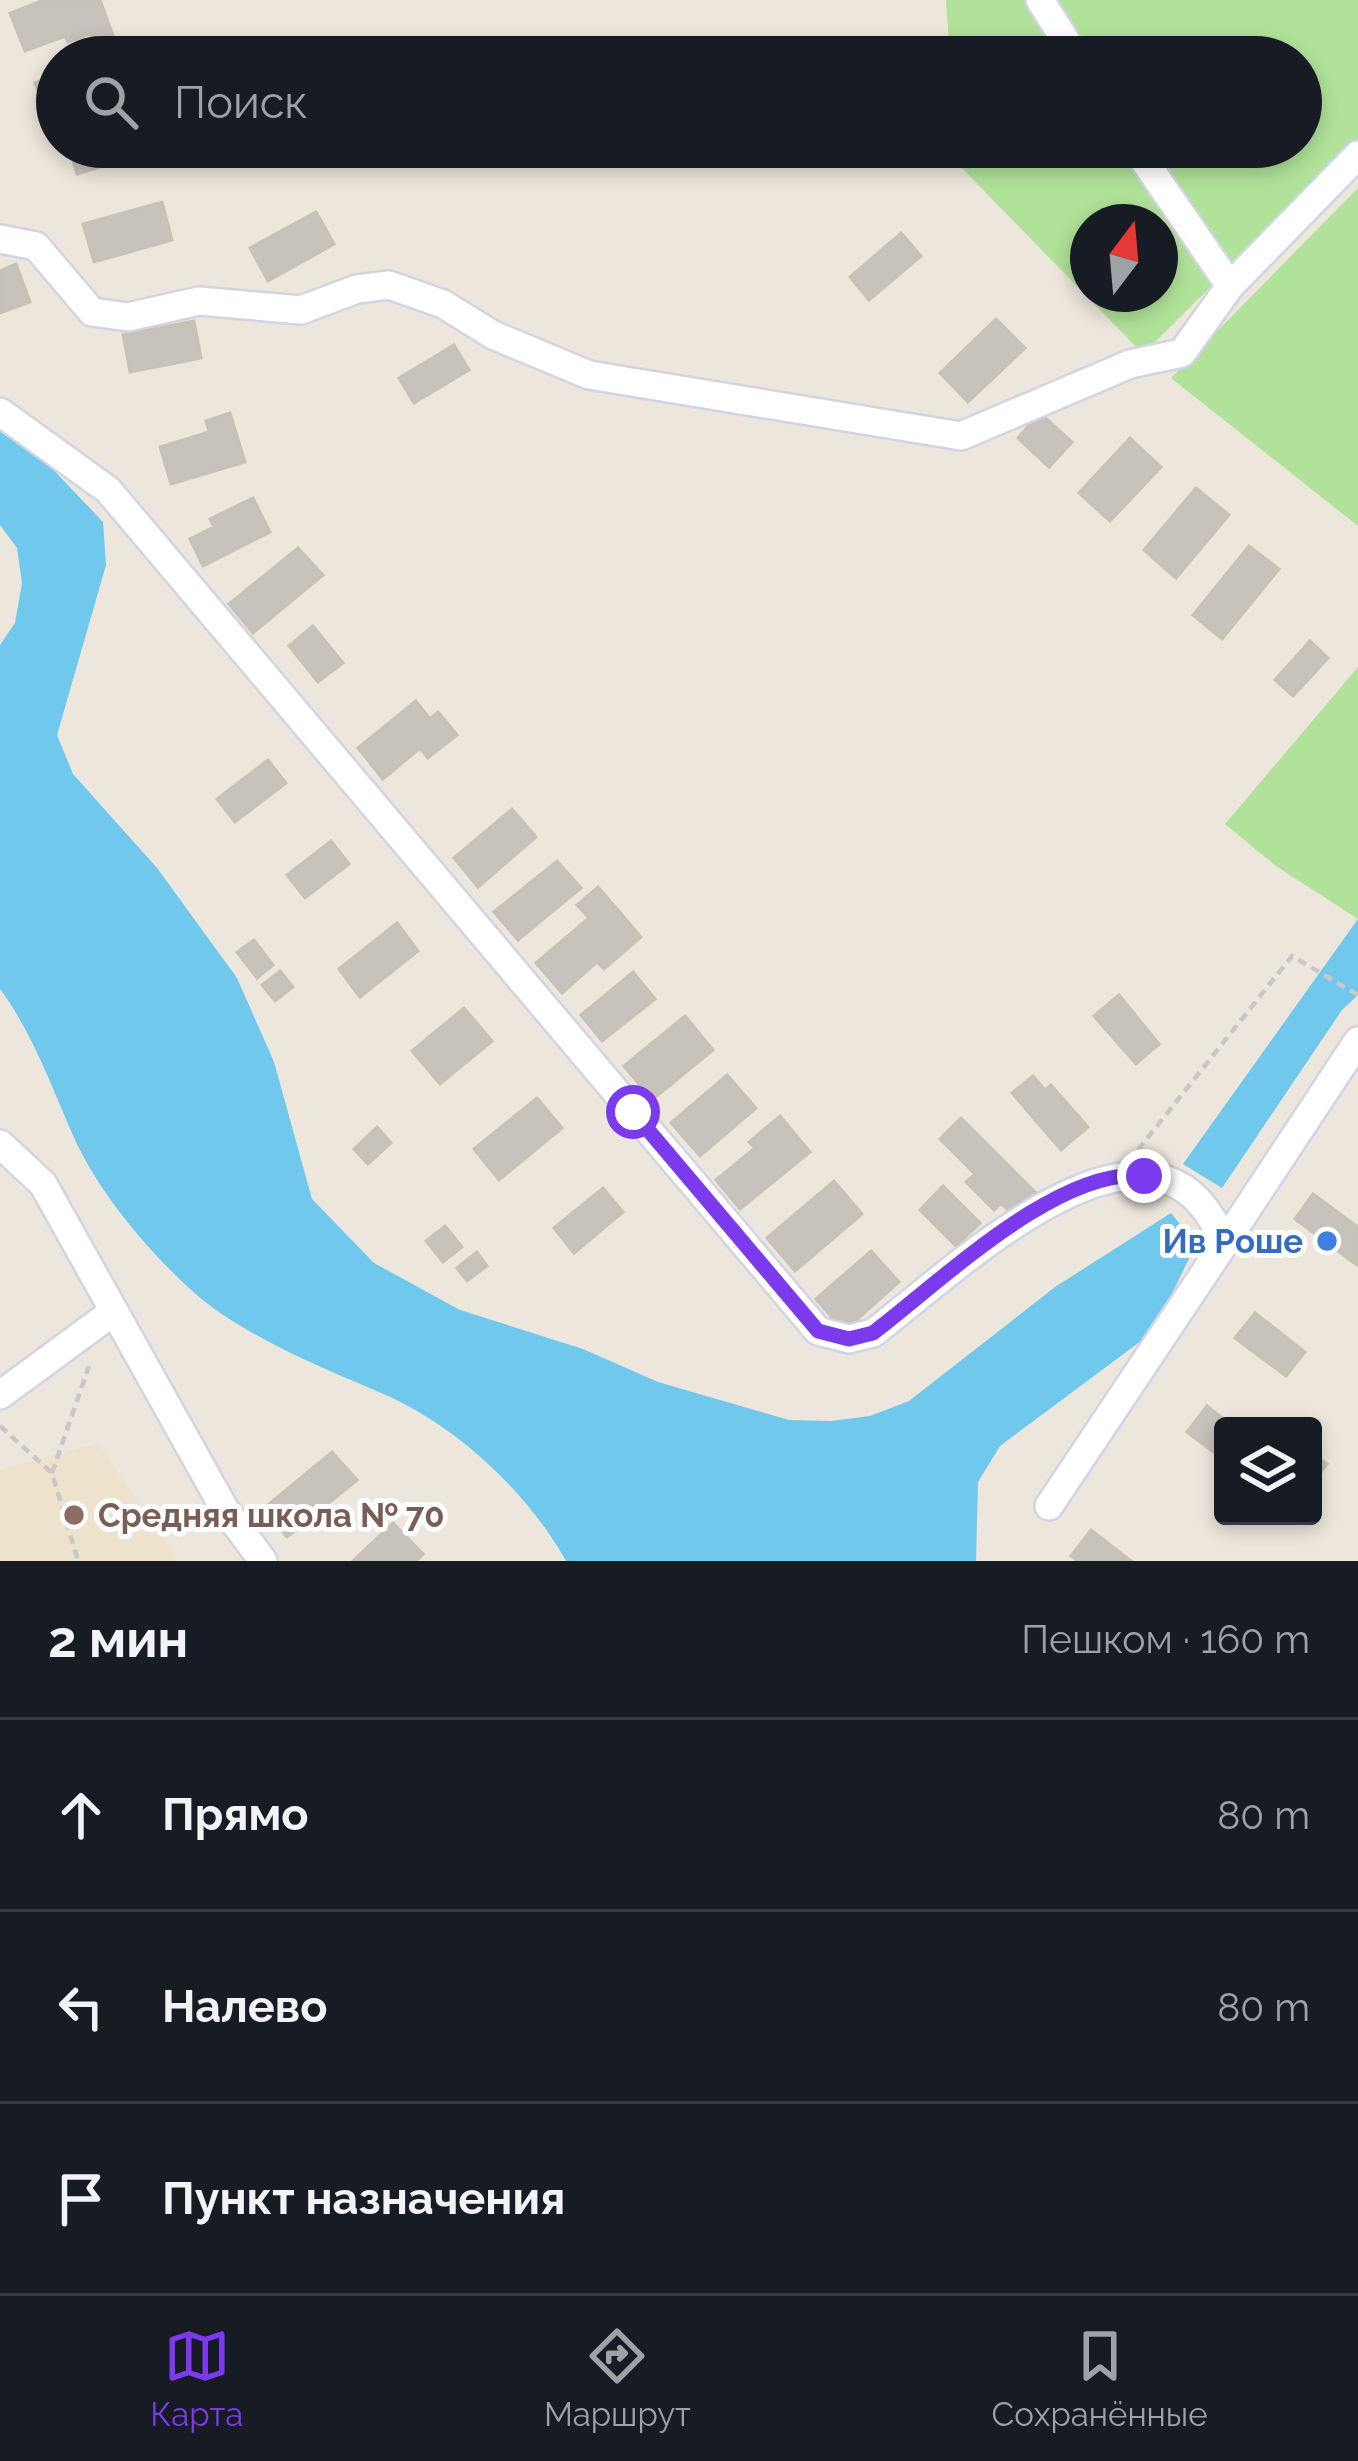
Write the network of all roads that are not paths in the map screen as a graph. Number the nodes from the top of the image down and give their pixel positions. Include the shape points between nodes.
1 (1040, 0) edge
2 (1063, 36) edge
3 (1358, 155) edge
4 (1149, 168) edge
5 (0, 239) edge
6 (1230, 286) junction
7 (0, 412) edge
8 (1358, 1041) edge
9 (0, 1144) edge
10 (1224, 1244) junction
11 (104, 1319) junction
12 (0, 1395) edge
13 (1049, 1506) dead end
14 (263, 1561) edge

1 - 2 street
3 - 6 street
4 - 6 street
5 - 6 street via 36,246 92,312 128,316 199,301 302,310 389,285 589,375 961,436 1130,364 1182,353
7 - 10 street via 108,490 818,1331 849,1339 873,1333 1046,1203 1120,1173 1168,1178 1210,1209
8 - 10 street
9 - 11 street via 43,1184
10 - 13 street
11 - 12 street
11 - 14 street via 140,1362

